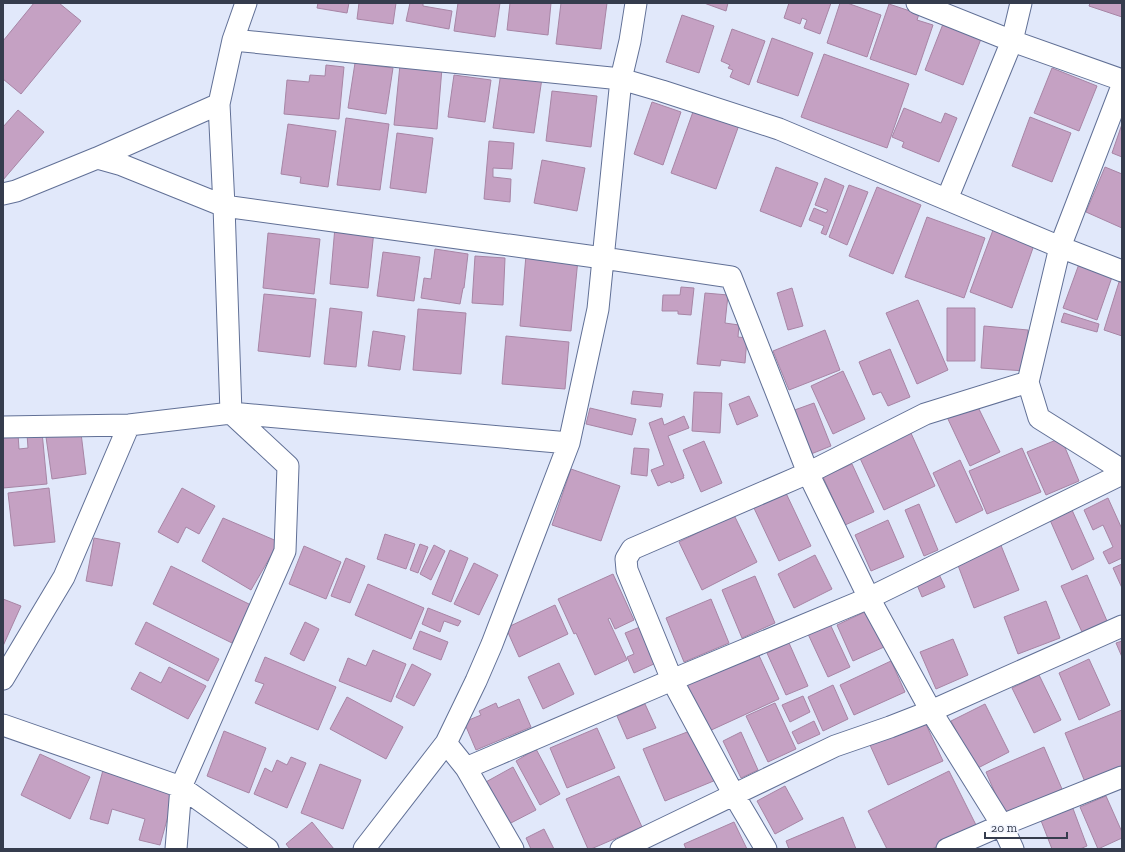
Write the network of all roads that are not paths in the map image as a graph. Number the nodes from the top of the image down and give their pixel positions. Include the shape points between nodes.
1 (246, 3) edge
2 (636, 3) edge
3 (648, 3) edge
4 (917, 3) edge
5 (1021, 3) edge
6 (233, 40) junction
7 (630, 41) junction
8 (1012, 41) junction
9 (621, 80) junction
10 (1122, 80) edge
11 (1122, 86) edge
12 (219, 104) junction
13 (97, 158) junction
14 (3, 194) edge
15 (947, 199) junction
16 (224, 206) junction
17 (1060, 247) junction
18 (604, 258) junction
19 (1122, 271) edge
20 (1028, 382) junction
21 (231, 413) junction
22 (129, 425) junction
23 (3, 427) edge
24 (569, 444) junction
25 (1122, 470) edge
26 (808, 473) junction
27 (1122, 474) edge
28 (869, 598) junction
29 (1122, 626) edge
30 (3, 679) edge
31 (672, 680) junction
32 (931, 711) junction
33 (3, 725) edge
34 (446, 743) junction
35 (466, 768) junction
36 (1122, 777) edge
37 (181, 787) junction
38 (734, 795) junction
39 (1002, 825) junction
40 (176, 849) edge
41 (268, 849) edge
42 (364, 849) edge
43 (513, 849) edge
44 (621, 849) edge
45 (766, 849) edge
46 (947, 849) edge
47 (1013, 849) edge

1 - 6 street
2 - 7 street
3 - 7 street
4 - 8 street
5 - 8 street
6 - 9 street
6 - 12 street
7 - 9 street
8 - 10 street
8 - 15 street
9 - 15 street via 779,129
9 - 18 street
11 - 17 street
12 - 13 street
12 - 16 street
13 - 14 street
13 - 16 street via 122,165
15 - 17 street
16 - 18 street
16 - 21 street
17 - 19 street
17 - 20 street
18 - 24 street via 598,308
18 - 26 street via 731,277
20 - 25 street via 1039,418
20 - 26 street via 925,414
21 - 22 street
21 - 24 street
21 - 37 street via 288,466 285,551
22 - 23 street
22 - 30 street via 64,577
24 - 34 street via 492,644
26 - 28 street
26 - 31 street via 632,549 626,559 627,570
27 - 28 street
28 - 31 street
28 - 32 street
29 - 32 street
31 - 35 street
31 - 38 street
32 - 38 street via 835,746
32 - 39 street
33 - 37 street
34 - 35 street
34 - 42 street
35 - 43 street
36 - 39 street
37 - 40 street
37 - 41 street
38 - 44 street
38 - 45 street
39 - 46 street
39 - 47 street

